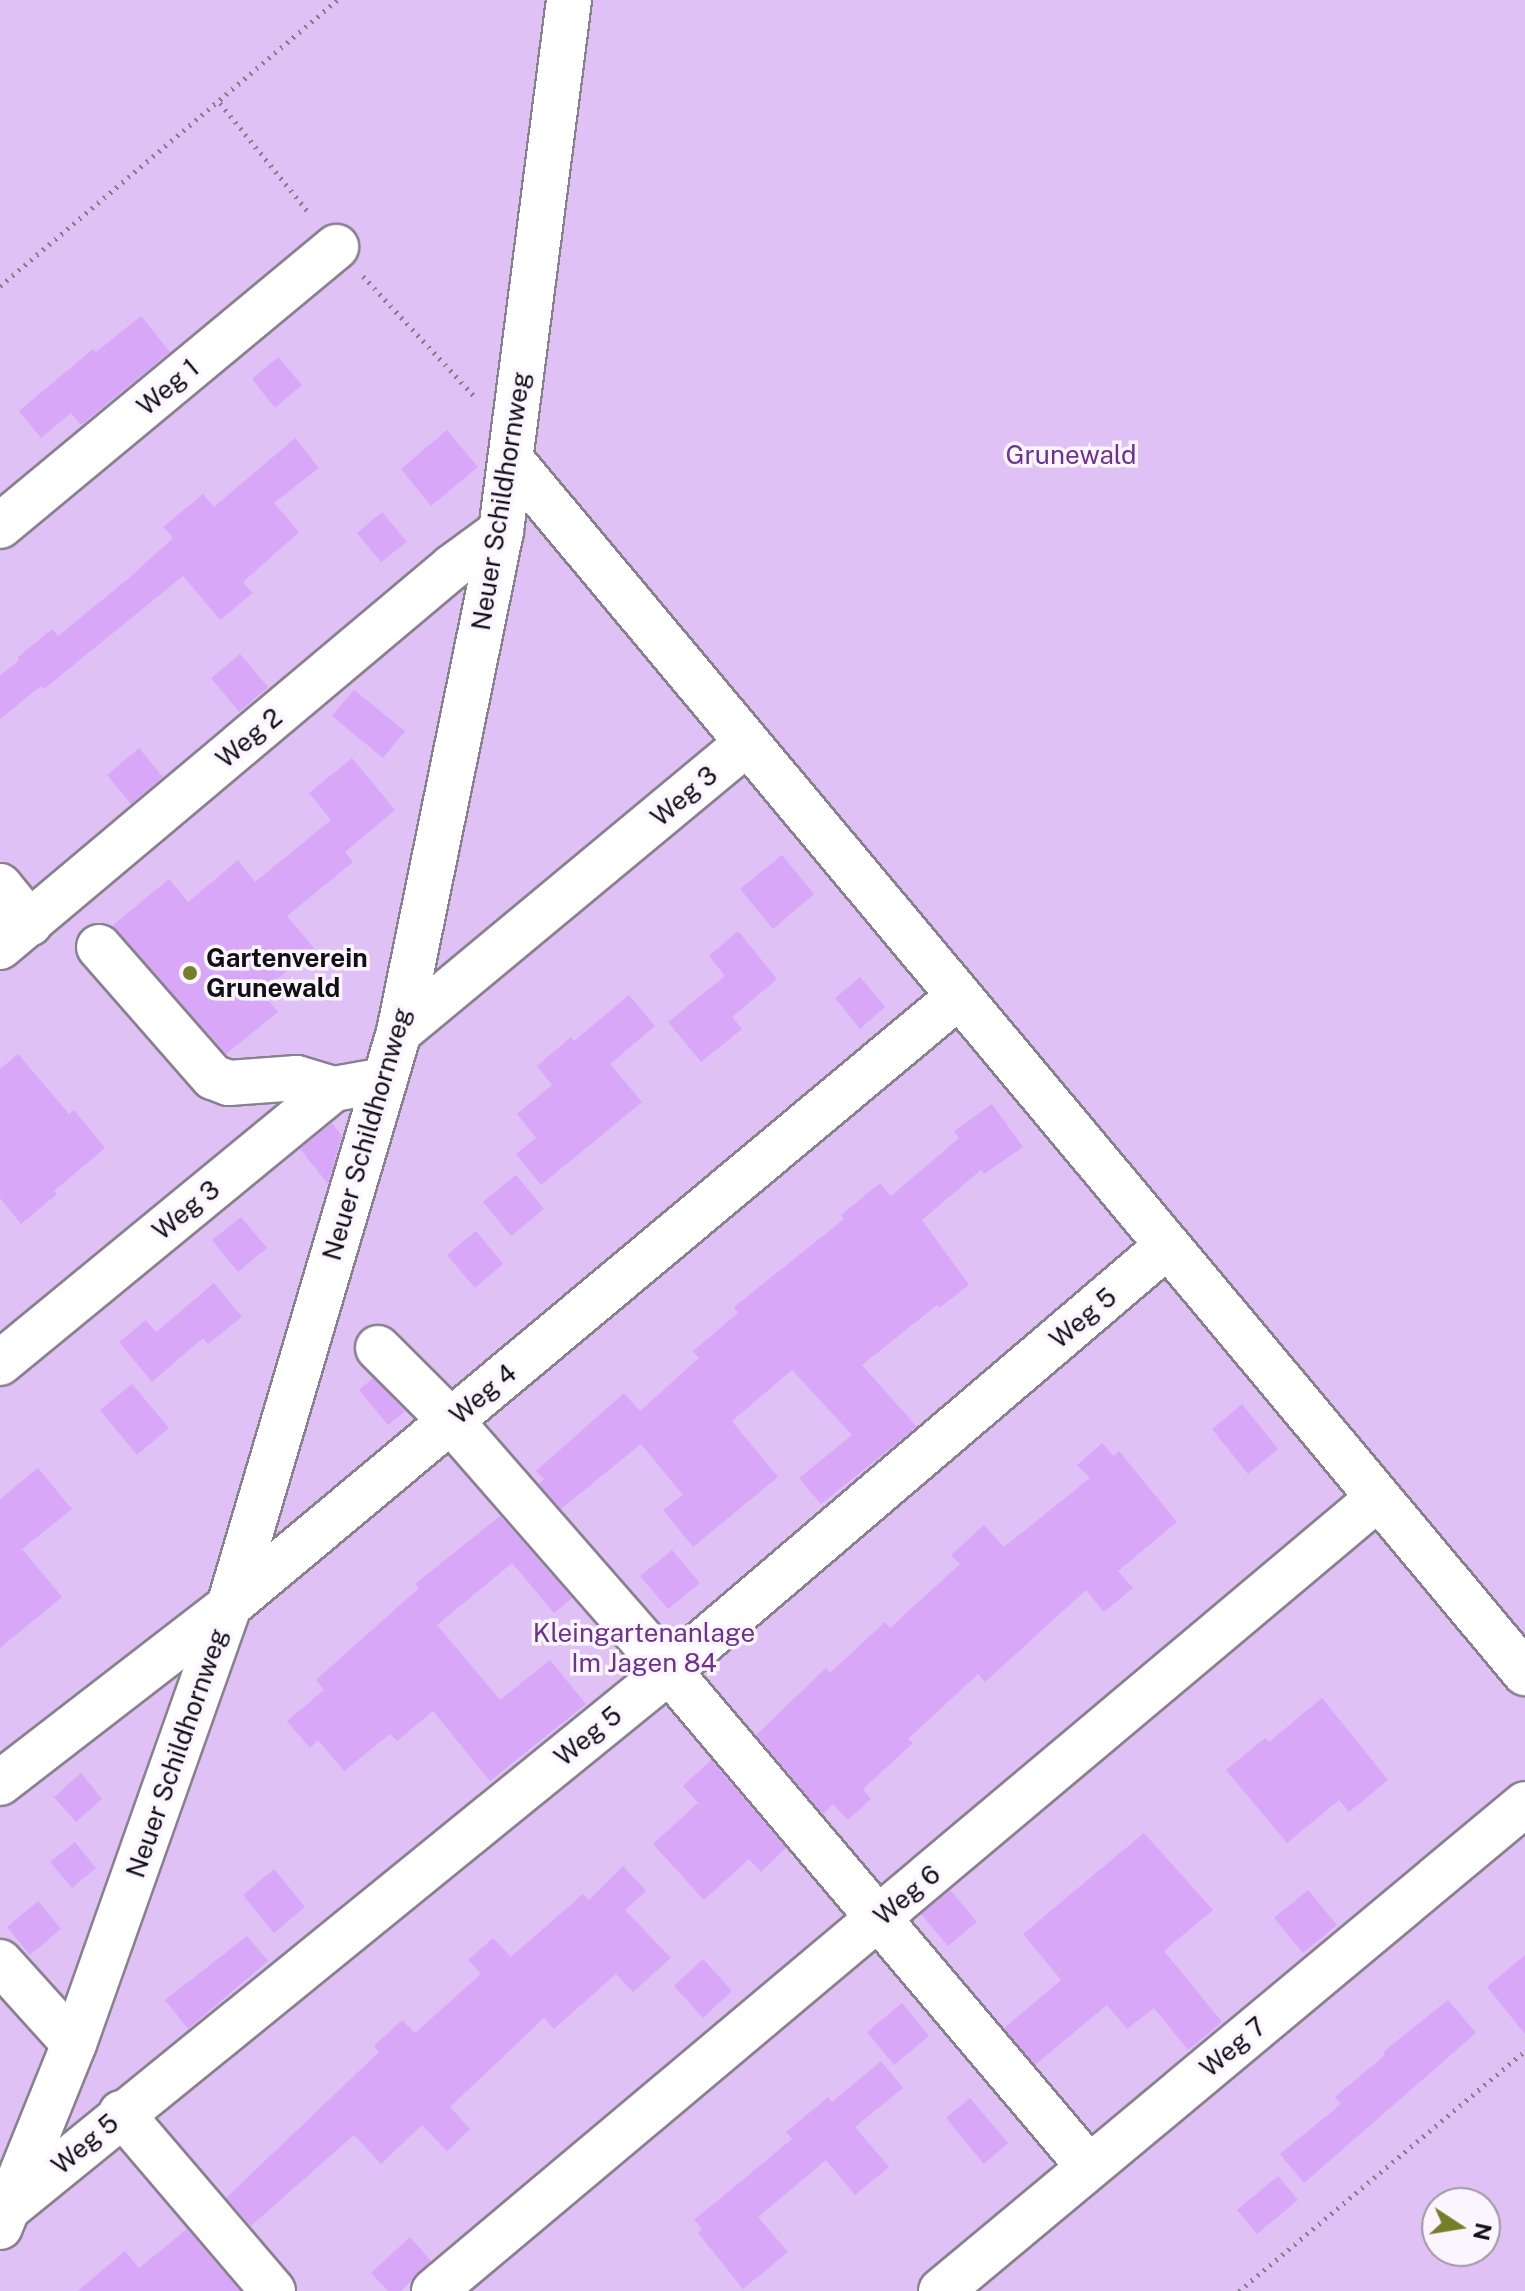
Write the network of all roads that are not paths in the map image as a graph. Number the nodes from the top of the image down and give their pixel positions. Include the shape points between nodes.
1 (569, 0) edge
2 (336, 247) road end
3 (512, 461) junction
4 (0, 526) edge
5 (501, 531) junction
6 (747, 743) junction
7 (0, 886) edge
8 (15, 935) edge
9 (99, 947) dead end
10 (959, 996) junction
11 (399, 1032) junction
12 (384, 1080) junction
13 (334, 1089) junction
14 (1167, 1246) junction
15 (378, 1348) dead end
16 (0, 1363) edge
17 (451, 1421) junction
18 (1378, 1498) junction
19 (229, 1606) junction
20 (669, 1671) junction
21 (1525, 1673) edge
22 (0, 1783) edge
23 (1525, 1804) edge
24 (878, 1919) junction
25 (0, 1962) edge
26 (74, 2044) junction
27 (121, 2113) junction
28 (1089, 2167) junction
29 (3, 2217) edge
30 (273, 2291) edge
31 (434, 2291) edge
32 (941, 2291) edge

1 - 3 street, Neuer Schildhornweg
2 - 4 street, Weg 1
3 - 5 street, Neuer Schildhornweg
3 - 6 street
5 - 8 street, Weg 2
5 - 11 street, Neuer Schildhornweg
6 - 10 street
6 - 11 street, Weg 3
7 - 8 street
9 - 13 street via 213,1077 229,1083 297,1078
10 - 14 street
10 - 17 street, Weg 4
11 - 12 street, Neuer Schildhornweg
12 - 13 street, Weg 3
12 - 19 street, Neuer Schildhornweg
13 - 16 street, Weg 3
14 - 18 street
14 - 20 street, Weg 5
15 - 17 street
17 - 19 street, Weg 4
17 - 20 street
18 - 21 street
18 - 24 street, Weg 6
19 - 22 street, Weg 4
19 - 26 street, Neuer Schildhornweg
20 - 24 street
20 - 27 street, Weg 5
23 - 28 street, Weg 7
24 - 28 street
24 - 31 street, Weg 6
25 - 26 street
26 - 29 street, Neuer Schildhornweg
27 - 29 street, Weg 5
27 - 30 street
28 - 32 street, Weg 7

